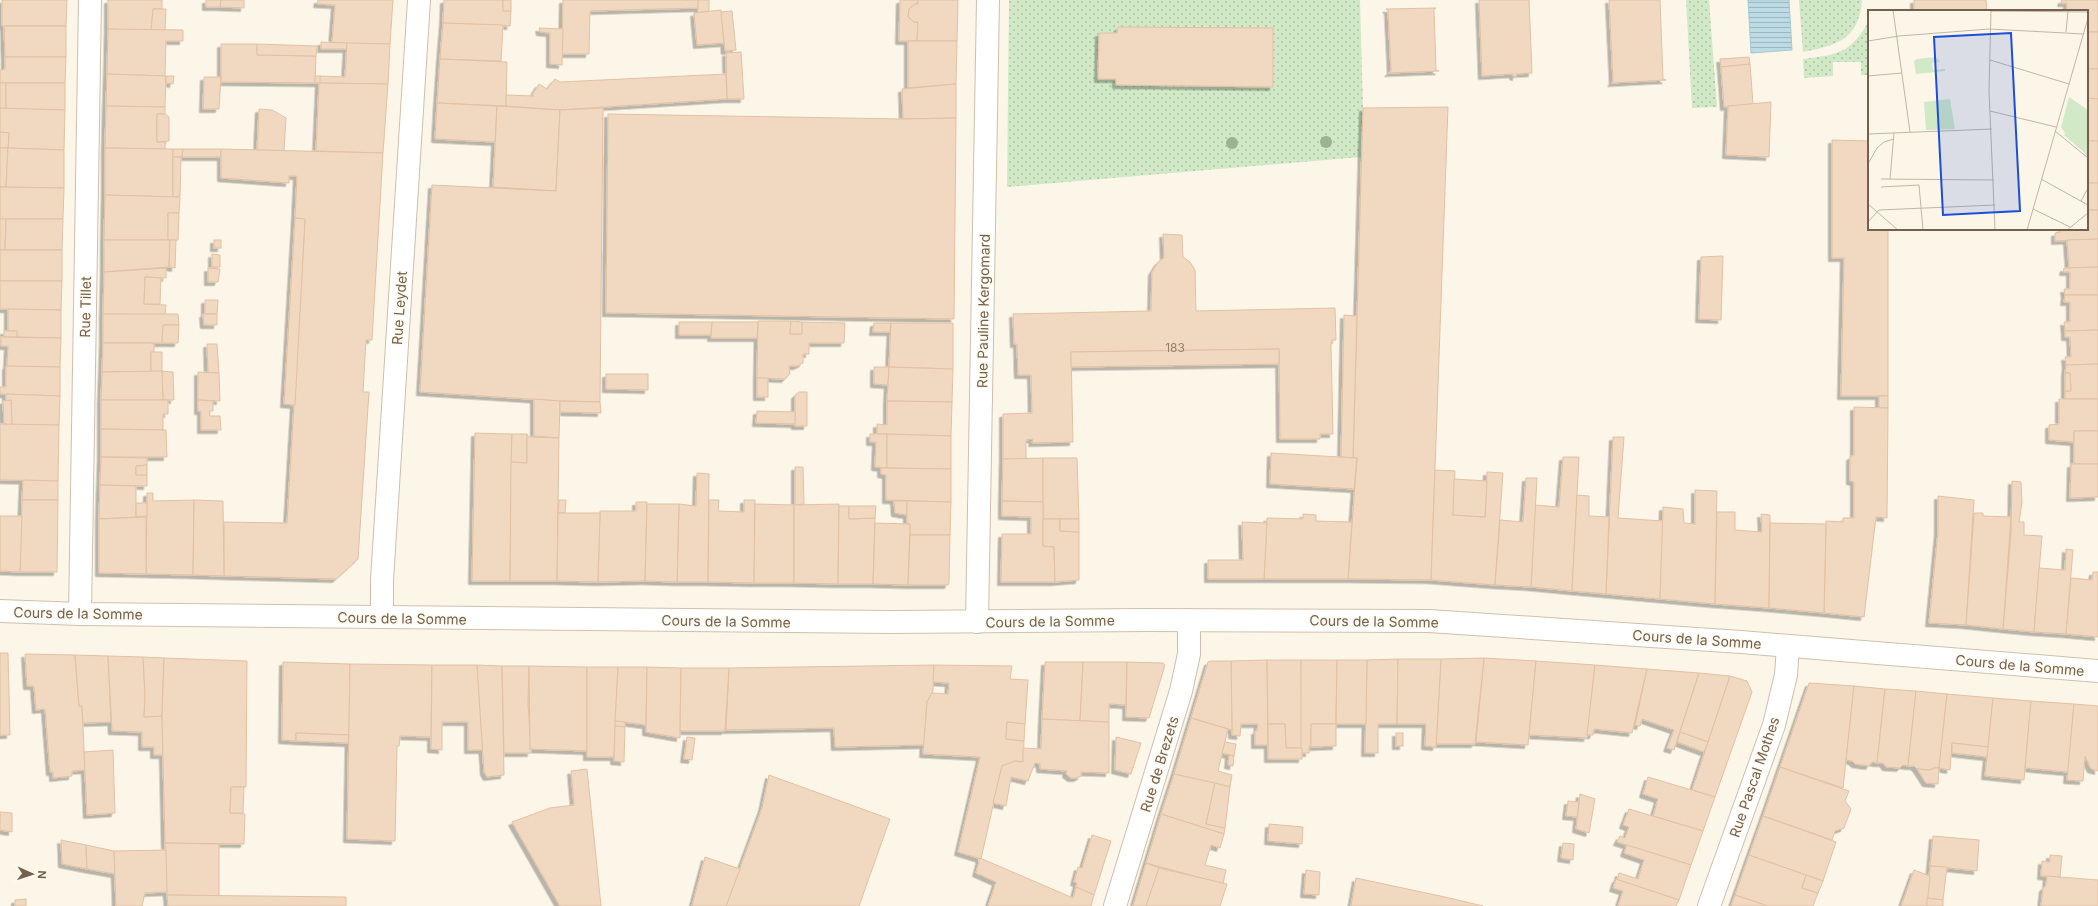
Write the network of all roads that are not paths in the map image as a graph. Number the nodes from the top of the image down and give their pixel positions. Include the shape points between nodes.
1 (90, 0) edge
2 (419, 0) edge
3 (988, 0) edge
4 (0, 611) edge
5 (80, 614) junction
6 (382, 617) junction
7 (1189, 620) junction
8 (977, 622) junction
9 (1788, 646) junction
10 (2098, 671) edge
11 (1115, 906) edge
12 (1709, 906) edge

1 - 5 street, Rue Tillet
2 - 6 street, Rue Leydet via 382,580
3 - 8 street, Rue Pauline Kergomard
4 - 5 street, Cours de la Somme
5 - 6 street, Cours de la Somme
6 - 8 street, Cours de la Somme
7 - 8 street, Cours de la Somme
7 - 9 street, Cours de la Somme via 1429,621
7 - 11 street, Rue de Brezets via 1189,654 1181,691
9 - 10 street, Cours de la Somme
9 - 12 street, Rue Pascal Mothes via 1786,674 1774,725

